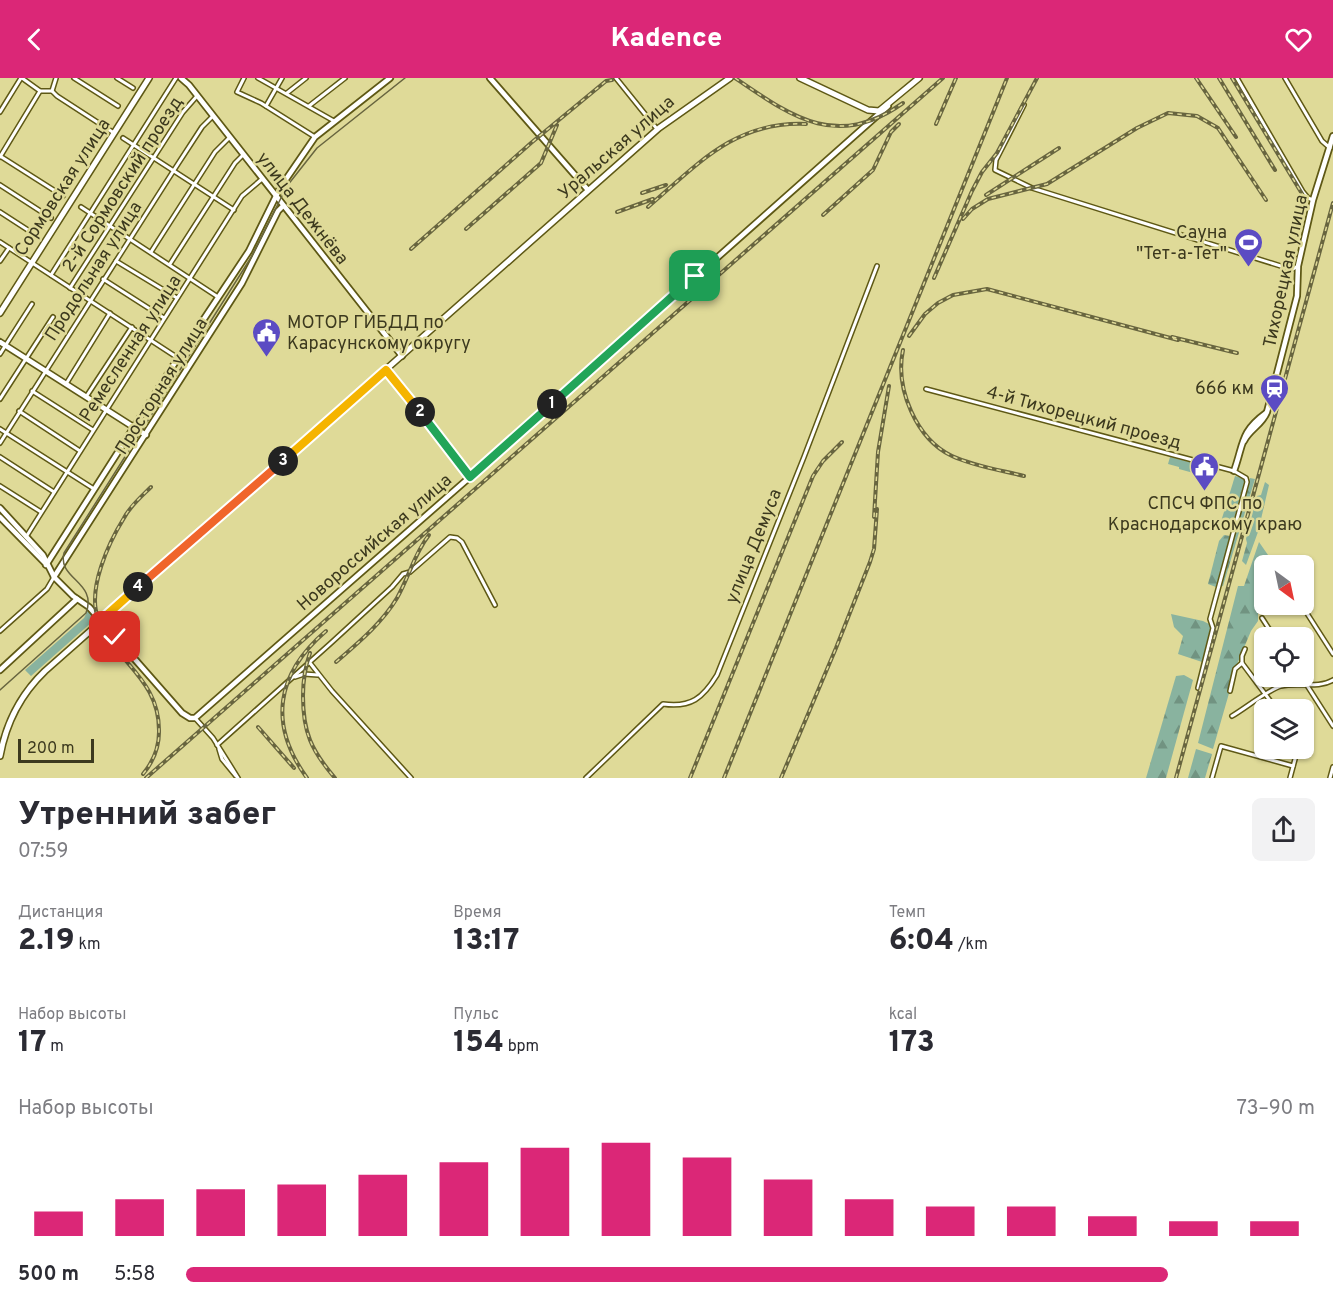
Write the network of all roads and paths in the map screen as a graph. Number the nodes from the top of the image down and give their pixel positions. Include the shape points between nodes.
1 (22, 78) edge
2 (56, 78) edge
3 (74, 78) edge
4 (117, 78) edge
5 (148, 78) edge
6 (176, 78) edge
7 (181, 78) edge
8 (186, 78) edge
9 (244, 78) edge
10 (258, 78) edge
11 (282, 78) edge
12 (306, 78) edge
13 (345, 78) edge
14 (490, 78) edge
15 (616, 78) edge
16 (800, 78) edge
17 (919, 78) edge
18 (1237, 78) edge
19 (1285, 78) edge
20 (388, 79) edge
21 (727, 79) edge
22 (189, 85) junction
23 (133, 88) dead end
24 (277, 88) junction
25 (40, 91) junction
26 (52, 92) junction
27 (287, 93) junction
28 (197, 96) junction
29 (894, 101) junction
30 (1024, 105) dead end
31 (118, 106) dead end
32 (266, 106) junction
33 (309, 106) junction
34 (868, 110) junction
35 (0, 112) edge
36 (213, 116) junction
37 (334, 120) junction
38 (658, 129) junction
39 (861, 130) junction
40 (113, 132) junction
41 (1333, 136) edge
42 (230, 137) junction
43 (315, 137) junction
44 (123, 138) dead end
45 (134, 145) junction
46 (1330, 148) junction
47 (243, 155) junction
48 (0, 156) edge
49 (153, 157) junction
50 (174, 170) junction
51 (262, 179) junction
52 (194, 183) junction
53 (0, 185) edge
54 (588, 190) junction
55 (63, 196) dead end
56 (213, 196) junction
57 (276, 197) junction
58 (1313, 200) junction
59 (283, 206) junction
60 (81, 207) dead end
61 (234, 210) junction
62 (0, 212) edge
63 (91, 213) junction
64 (51, 218) dead end
65 (110, 226) junction
66 (34, 234) dead end
67 (129, 239) junction
68 (0, 242) edge
69 (9, 248) junction
70 (151, 252) junction
71 (0, 261) edge
72 (116, 261) junction
73 (31, 262) junction
74 (170, 264) junction
75 (877, 266) dead end
76 (1298, 266) junction
77 (51, 275) junction
78 (191, 278) junction
79 (103, 279) junction
80 (70, 288) junction
81 (218, 297) junction
82 (177, 298) junction
83 (90, 300) junction
84 (32, 304) dead end
85 (0, 307) edge
86 (0, 313) edge
87 (110, 313) junction
88 (53, 317) dead end
89 (164, 318) junction
90 (132, 327) junction
91 (151, 340) junction
92 (3, 344) edge
93 (0, 354) edge
94 (402, 356) junction
95 (26, 358) junction
96 (178, 358) junction
97 (45, 371) junction
98 (384, 372) junction
99 (66, 384) junction
100 (926, 389) dead end
101 (32, 391) junction
102 (86, 397) junction
103 (0, 399) edge
104 (106, 410) junction
105 (19, 411) junction
106 (135, 427) junction
107 (0, 429) edge
108 (93, 430) junction
109 (6, 432) junction
110 (146, 435) junction
111 (0, 443) edge
112 (80, 451) junction
113 (0, 458) edge
114 (1234, 471) junction
115 (67, 472) junction
116 (470, 477) junction
117 (0, 486) edge
118 (94, 489) junction
119 (54, 492) junction
120 (0, 508) edge
121 (41, 512) junction
122 (0, 517) edge
123 (26, 537) junction
124 (46, 565) junction
125 (54, 577) junction
126 (77, 599) junction
127 (495, 605) dead end
128 (1308, 615) edge
129 (1262, 618) dead end
130 (99, 620) junction
131 (1268, 627) edge
132 (0, 631) edge
133 (1245, 650) dead end
134 (1333, 654) edge
135 (310, 663) junction
136 (1242, 663) junction
137 (0, 670) edge
138 (319, 675) junction
139 (292, 678) junction
140 (1333, 680) edge
141 (1314, 684) edge
142 (1278, 687) edge
143 (1308, 687) edge
144 (1198, 688) dead end
145 (1230, 692) dead end
146 (1267, 694) junction
147 (1270, 699) edge
148 (1232, 716) dead end
149 (195, 718) junction
150 (1333, 726) edge
151 (217, 745) junction
152 (0, 751) edge
153 (0, 756) edge
154 (1295, 759) edge
155 (1293, 766) junction
156 (1333, 767) edge
157 (238, 778) edge
158 (411, 778) edge
159 (586, 778) edge
160 (1212, 778) edge
161 (1290, 778) edge
162 (1330, 778) edge

1 - 25 street
1 - 35 street
2 - 26 street
3 - 31 street
4 - 23 street
5 - 40 main road, Сормовская улица
6 - 45 street
7 - 22 street, улица Дежнёва
8 - 22 street
9 - 32 street via 237,92
10 - 24 street
11 - 24 street
12 - 27 street
13 - 33 street
14 - 54 street
15 - 38 street
16 - 34 main road
17 - 29 main road, Новороссийская улица
18 - 58 street via 1303,192
19 - 46 street
20 - 37 street, Просторная улица
21 - 38 main road, Уральская улица
22 - 28 street, улица Дежнёва
24 - 27 street
24 - 32 street
25 - 26 street
25 - 48 street
26 - 40 street
27 - 33 street
28 - 36 street, улица Дежнёва
28 - 49 street, 2-й Сормовский проезд
29 - 34 main road, Новороссийская улица via 879,111
29 - 39 street, Новороссийская улица
30 - 76 street via 995,170 1032,188 1287,268
32 - 43 street
33 - 37 street
34 - 39 street via 870,119
36 - 42 street, улица Дежнёва
36 - 50 street, Продольная улица
37 - 43 street, Просторная улица
38 - 54 main road, Уральская улица
39 - 116 street, Новороссийская улица
40 - 73 main road, Сормовская улица
41 - 46 street, Тихорецкая улица
42 - 47 street, улица Дежнёва
42 - 52 street
43 - 57 street, Просторная улица
44 - 45 street
45 - 49 street
45 - 63 street
46 - 58 street, Тихорецкая улица
47 - 51 street, улица Дежнёва
47 - 56 street
48 - 55 street
49 - 50 street
49 - 65 street, 2-й Сормовский проезд
50 - 52 street
50 - 67 street, Продольная улица
51 - 57 street, улица Дежнёва
51 - 61 street, Ремесленная улица via 247,191
52 - 56 street
52 - 70 street
53 - 64 street
54 - 94 main road, Уральская улица
56 - 61 street
56 - 74 street
57 - 59 street, улица Дежнёва
57 - 81 street, Просторная улица via 249,251
58 - 76 street, Тихорецкая улица
59 - 94 street, улица Дежнёва
59 - 110 street, Просторная улица via 242,283
60 - 63 street
61 - 78 street, Ремесленная улица
62 - 66 street
63 - 65 street
63 - 77 street
65 - 67 street
65 - 80 street, 2-й Сормовский проезд
67 - 70 street
67 - 72 street, Продольная улица
68 - 69 street
69 - 71 street
69 - 73 street
70 - 74 street
72 - 79 street, Продольная улица
72 - 82 street
73 - 77 street
73 - 85 main road, Сормовская улица
73 - 86 main road, Сормовская улица
74 - 78 street
75 - 159 street, улица Демуса via 717,675 708,688 689,702 663,704
76 - 114 street, Тихорецкая улица via 1297,297 1267,412 1249,432
77 - 80 street
78 - 81 street
78 - 82 street, Ремесленная улица
79 - 83 street, Продольная улица
79 - 89 street
80 - 83 street
81 - 96 street, Просторная улица
82 - 89 street, Ремесленная улица
83 - 87 street
83 - 97 street, Продольная улица
84 - 92 street
87 - 90 street
87 - 99 street
88 - 95 street
89 - 91 street, Ремесленная улица
90 - 91 street
90 - 102 street
91 - 96 street
91 - 104 street, Ремесленная улица
92 - 93 street
92 - 95 street
94 - 98 main road, Уральская улица
95 - 97 street
95 - 103 street
96 - 106 street, Просторная улица
97 - 99 street
97 - 101 street, Продольная улица
98 - 116 street
98 - 130 main road, Уральская улица
99 - 102 street
100 - 114 street, 4-й Тихорецкий проезд
101 - 105 street, Продольная улица
101 - 108 street
102 - 104 street
104 - 106 street
104 - 108 street, Ремесленная улица
105 - 109 street, Продольная улица
105 - 112 street
106 - 110 street
106 - 118 street, Просторная улица
107 - 109 street
108 - 112 street, Ремесленная улица
109 - 111 street, Продольная улица
109 - 115 street
110 - 125 street, Просторная улица
112 - 115 street, Ремесленная улица
113 - 119 street
114 - 144 street via 1247,482 1210,619 1213,628
115 - 118 street
115 - 119 street, Ремесленная улица
116 - 149 street, Новороссийская улица
117 - 121 street
118 - 124 street, Просторная улица
119 - 121 street, Ремесленная улица
120 - 123 street
121 - 123 street, Ремесленная улица
122 - 124 street
123 - 124 street via 43,555
124 - 125 street
125 - 126 street
125 - 132 street via 47,589
126 - 130 street
126 - 137 street
127 - 135 street via 462,542 450,537 403,574
128 - 134 street
129 - 131 street
130 - 149 street via 182,713
130 - 152 main road, Уральская улица via 33,680 10,718
130 - 153 main road, Уральская улица via 29,688 11,719
133 - 136 street
135 - 138 street
135 - 139 street
136 - 145 street via 1235,669
136 - 146 street
138 - 139 street
138 - 158 street
139 - 151 street
140 - 141 street
142 - 146 street
143 - 150 street
146 - 147 street
146 - 148 street
149 - 151 street
151 - 157 street via 222,759
154 - 155 street
155 - 160 street via 1221,746
155 - 161 street
156 - 162 street

